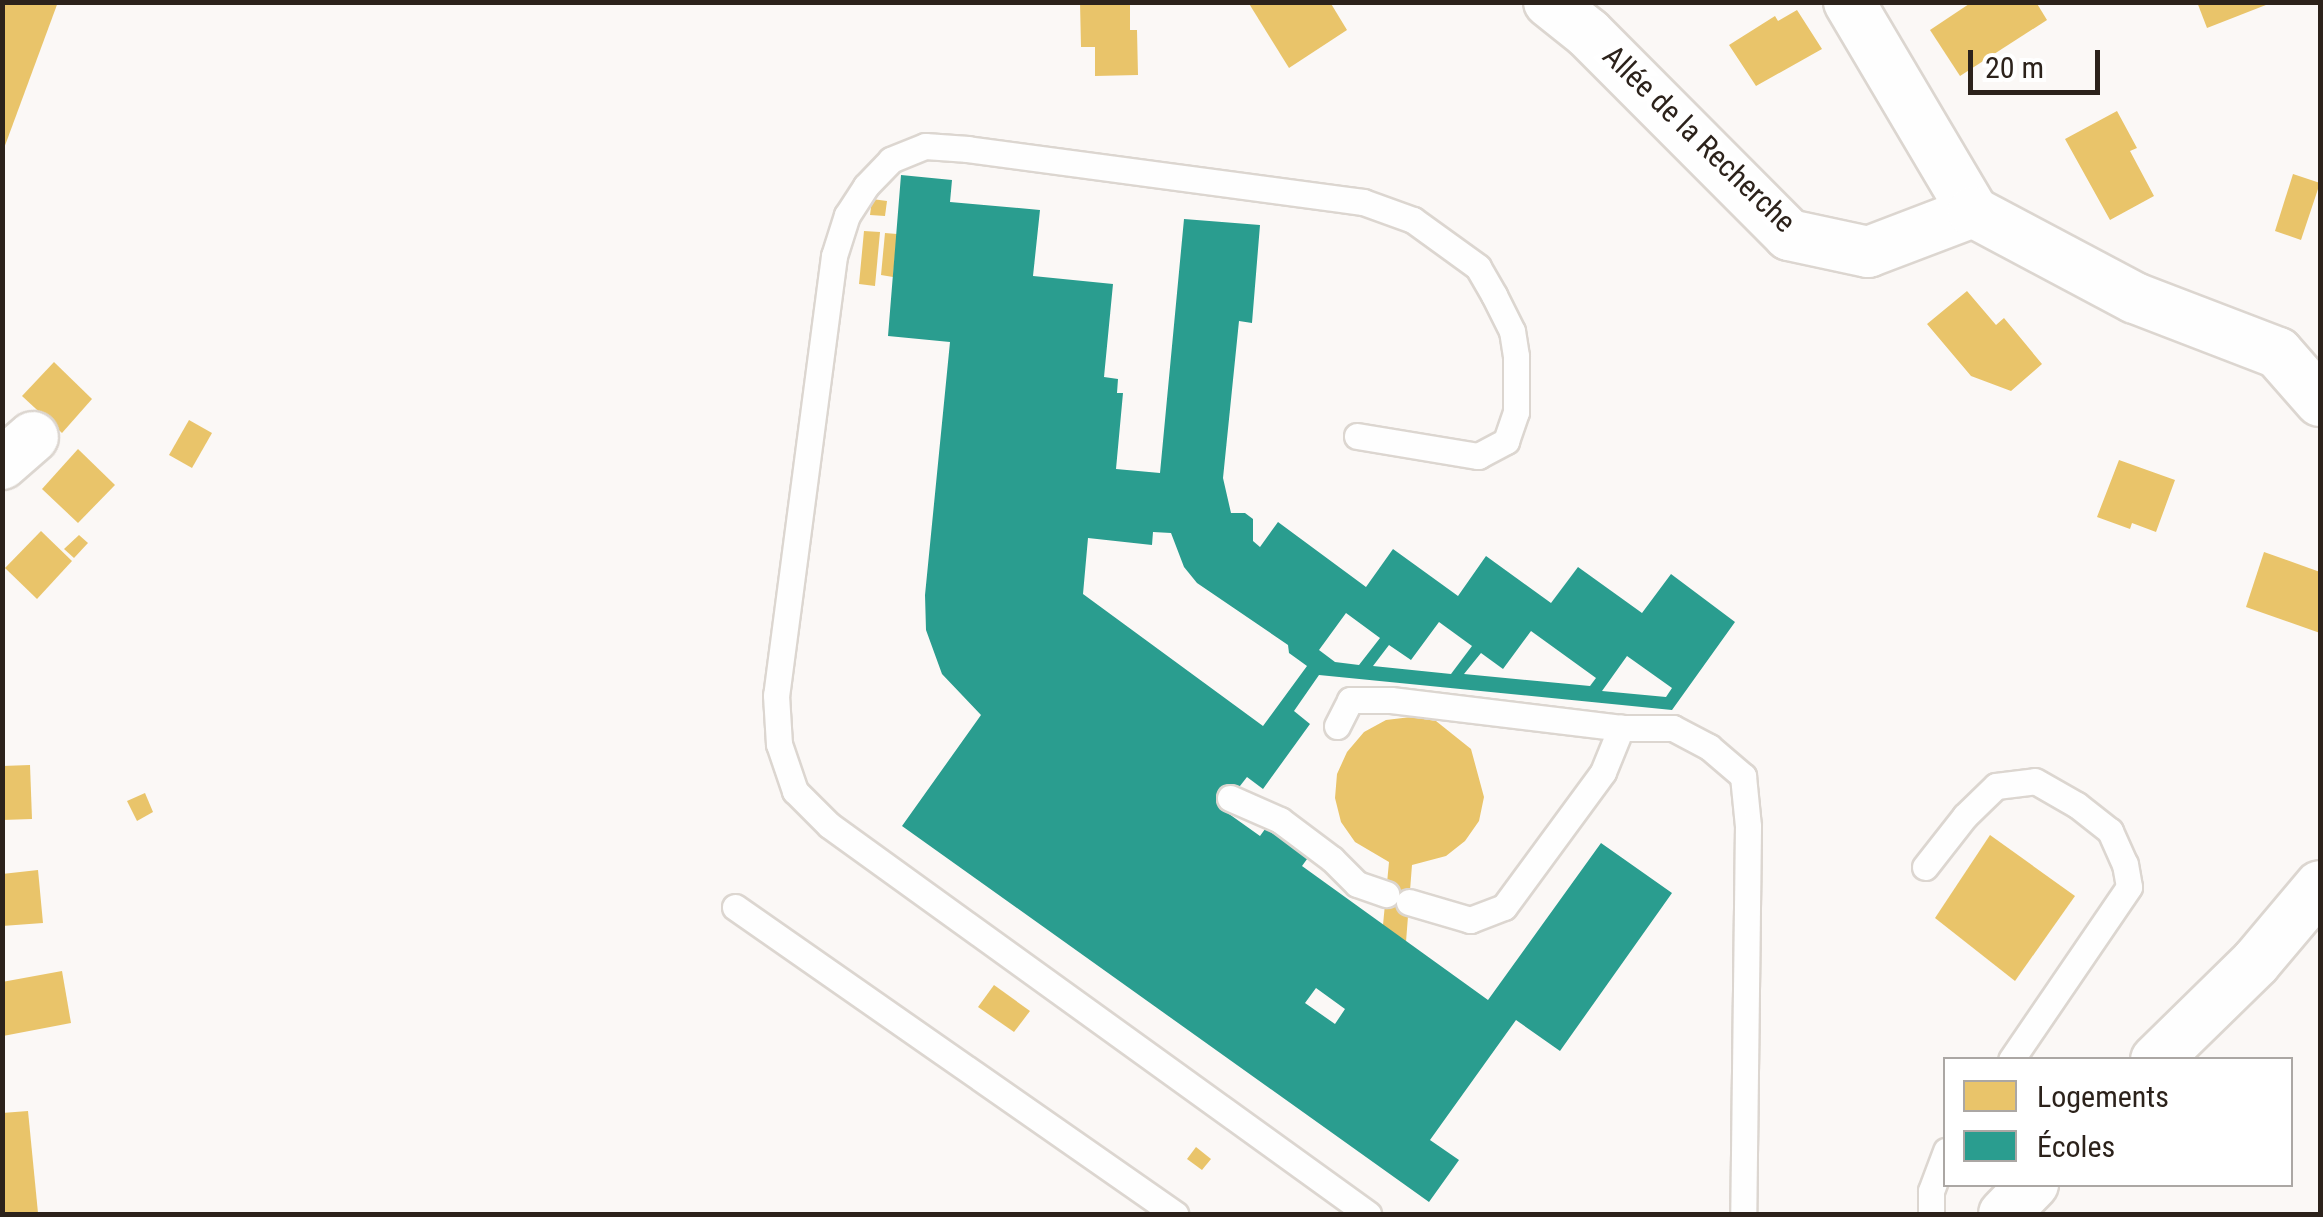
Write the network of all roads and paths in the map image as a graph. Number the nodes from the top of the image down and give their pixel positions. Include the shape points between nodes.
1 (1549, 2) edge
2 (1849, 2) edge
3 (1974, 212) junction
4 (2320, 402) edge
5 (1357, 436) dead end
6 (1337, 726) dead end
7 (1622, 728) junction
8 (1230, 798) dead end
9 (1925, 866) dead end
10 (2320, 886) edge
11 (734, 908) dead end
12 (2013, 1057) edge
13 (2159, 1057) edge
14 (1943, 1158) edge
15 (2031, 1187) edge
16 (1175, 1214) edge
17 (1368, 1214) edge
18 (1743, 1214) edge
19 (1932, 1214) edge
20 (2004, 1214) edge

1 - 3 street, Allée de la Recherche via 1588,32 1789,234 1868,252
2 - 3 street
3 - 4 street via 2135,298 2278,353
5 - 17 lane via 1478,456 1506,441 1516,412 1512,331 1494,295 1478,267 1413,220 1362,202 968,149 926,146 892,160 847,215 834,256 776,695 779,744 795,791 829,825
6 - 7 lane via 1350,700 1391,700
7 - 8 lane via 1603,772 1504,907 1470,920 1357,884 1280,820
7 - 18 lane via 1673,728 1743,776
9 - 12 lane via 1996,786 2035,781 2110,831 2129,888
10 - 13 street via 2256,962
11 - 16 lane
14 - 19 lane via 1930,1191
15 - 20 street

